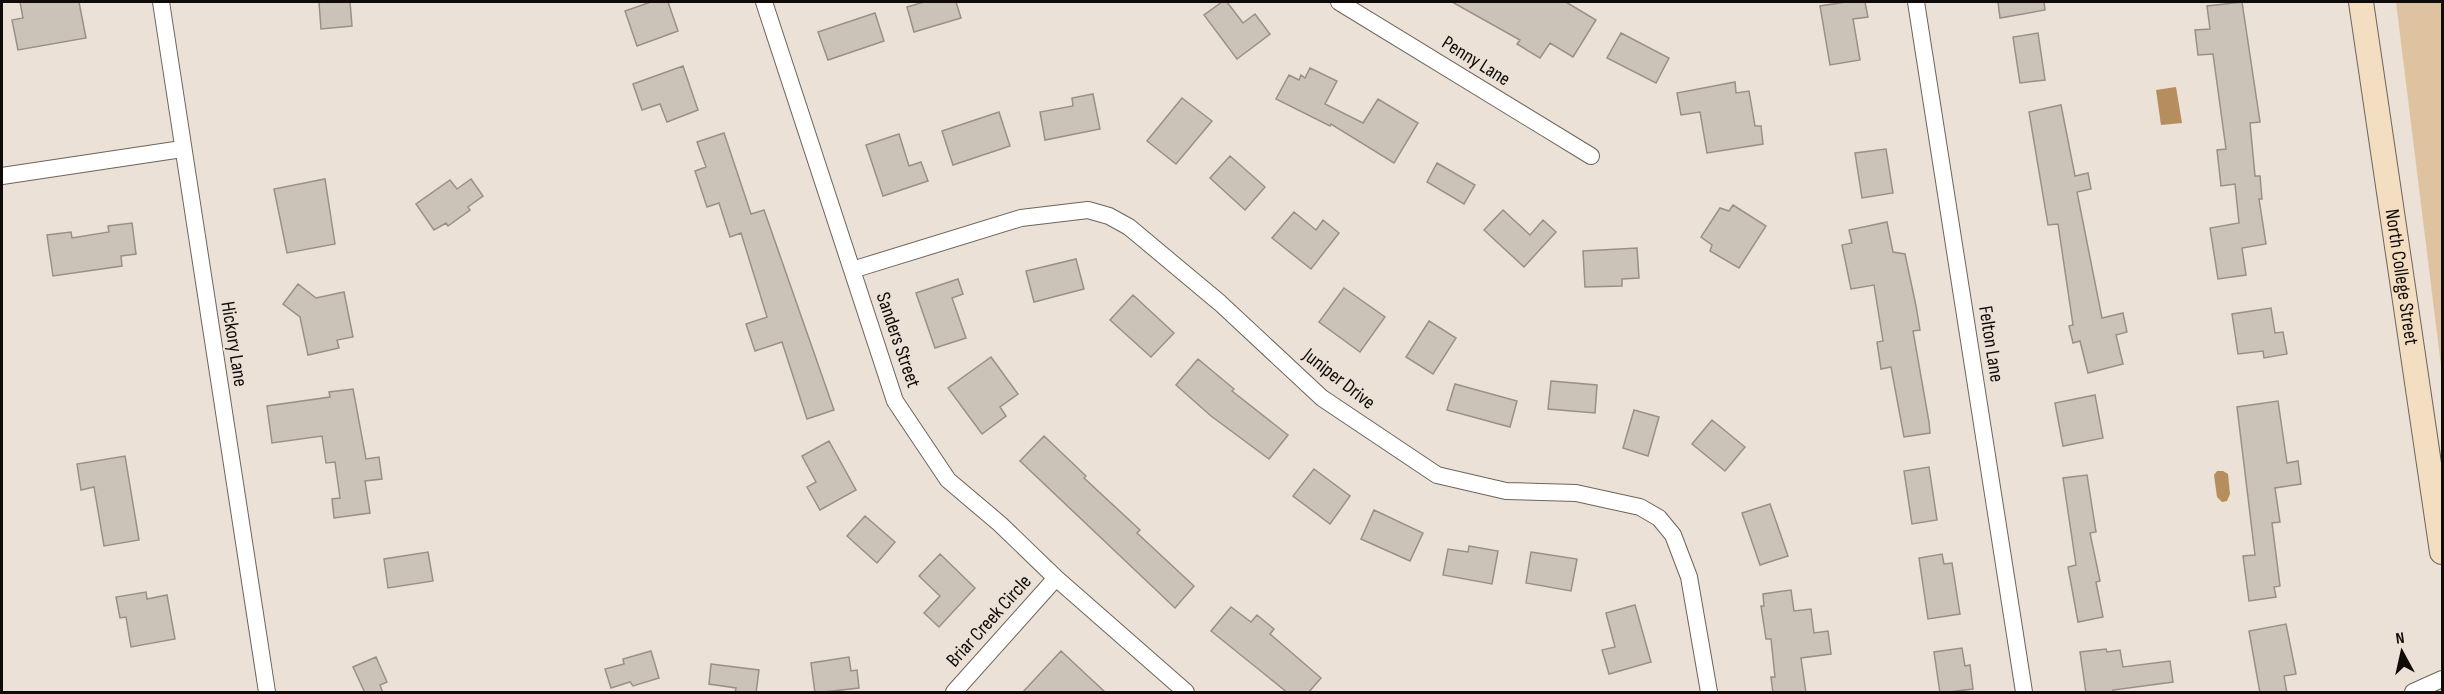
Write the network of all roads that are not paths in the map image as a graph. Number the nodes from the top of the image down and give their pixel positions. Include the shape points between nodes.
1 (161, 2) edge
2 (764, 2) edge
3 (1340, 2) edge
4 (1916, 2) edge
5 (2361, 2) edge
6 (182, 149) junction
7 (1591, 156) dead end
8 (2, 176) edge
9 (852, 270) junction
10 (2442, 552) edge
11 (1056, 578) junction
12 (2442, 679) edge
13 (267, 693) edge
14 (954, 693) edge
15 (1186, 693) edge
16 (1709, 693) edge
17 (2024, 693) edge
18 (2413, 693) edge

1 - 6 street, Hickory Lane
2 - 9 street, Sanders Street
3 - 7 street, Penny Lane
4 - 17 street, Felton Lane
5 - 10 main road, North College Street
6 - 8 street
6 - 13 street, Hickory Lane
9 - 11 street, Sanders Street via 895,401 948,480
9 - 16 street, Juniper Drive via 1021,218 1088,210 1109,216 1129,227 1220,303 1322,398 1437,475 1506,491 1576,493 1640,507 1659,518 1673,535 1689,577
11 - 14 street, Briar Creek Circle
11 - 15 street, Sanders Street
12 - 18 street

